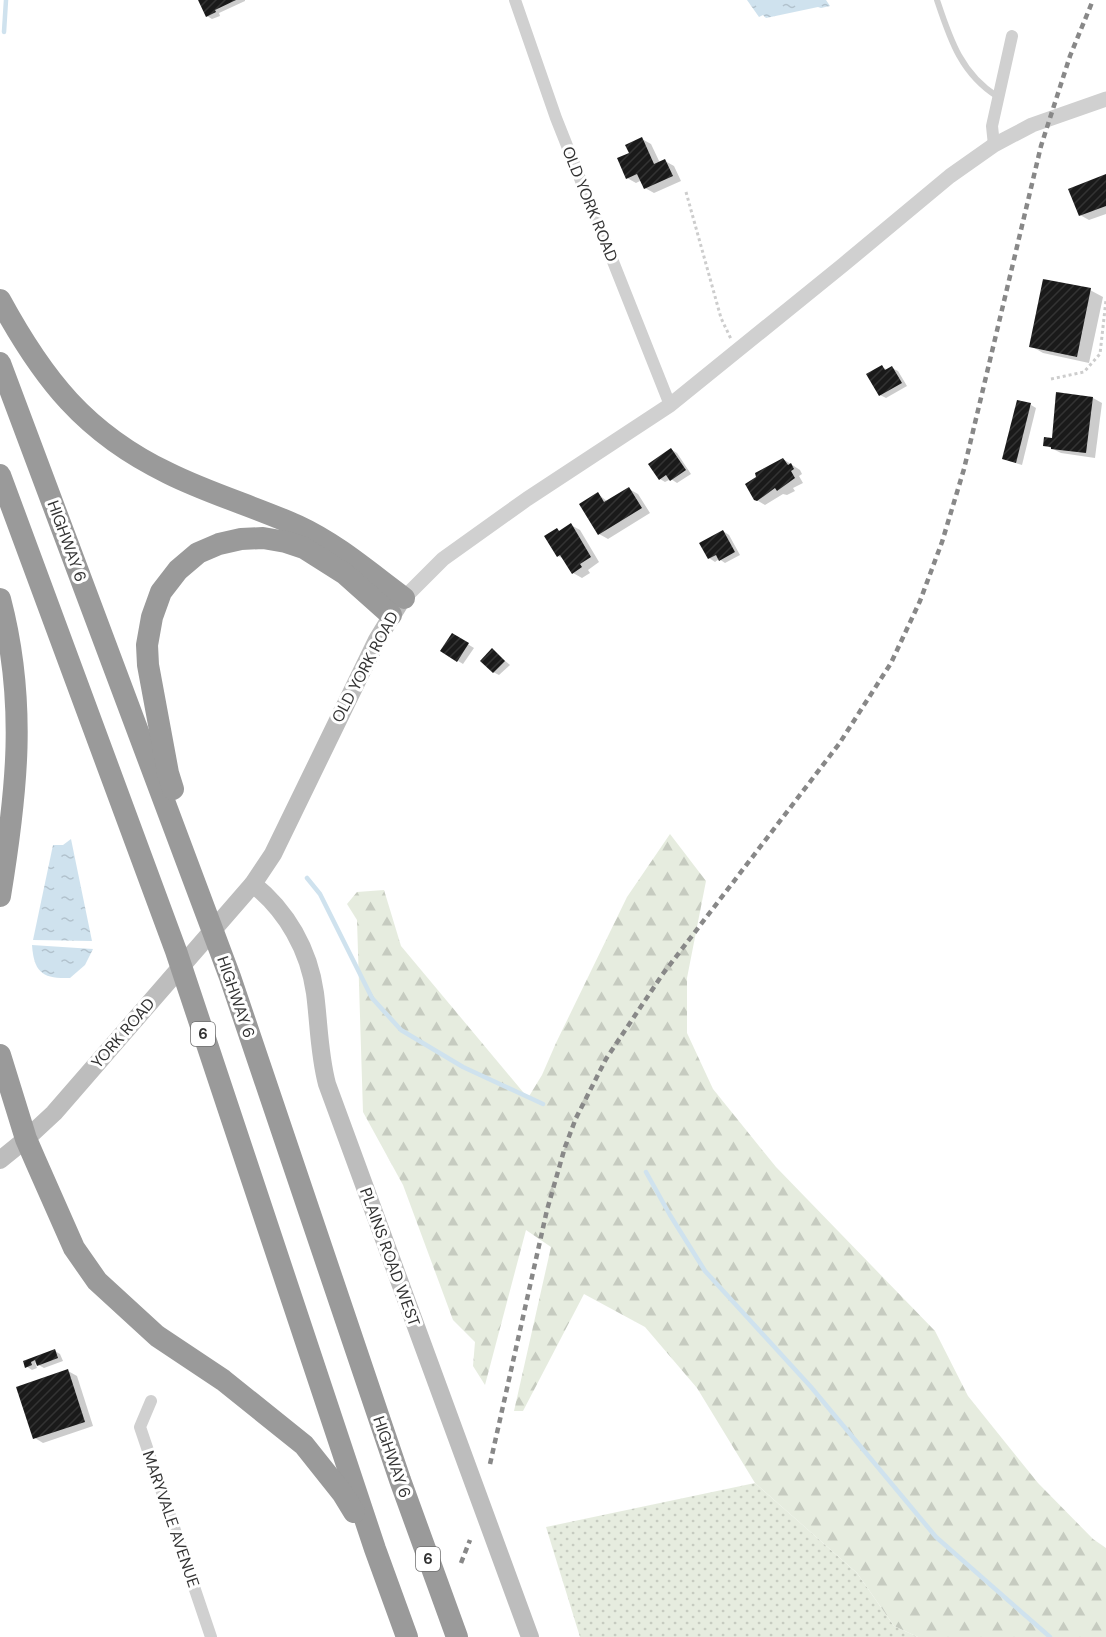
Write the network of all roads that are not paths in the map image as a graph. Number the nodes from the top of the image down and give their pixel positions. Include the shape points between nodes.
1 (515, 0) edge
2 (937, 0) edge
3 (1012, 36) dead end
4 (998, 98) junction
5 (1106, 99) edge
6 (994, 145) junction
7 (0, 300) edge
8 (0, 363) edge
9 (670, 405) junction
10 (0, 475) edge
11 (0, 599) edge
12 (397, 607) junction
13 (253, 884) junction
14 (0, 896) edge
15 (240, 900) joint
16 (230, 977) junction
17 (0, 1055) edge
18 (26, 1139) junction
19 (0, 1160) edge
20 (151, 1401) dead end
21 (375, 1549) junction
22 (211, 1637) edge
23 (407, 1637) edge
24 (457, 1637) edge
25 (530, 1637) edge

1 - 9 street, OLD YORK ROAD via 556,118
2 - 4 lane via 956,53 986,90
3 - 4 street
4 - 6 street via 992,126
5 - 6 street, OLD YORK ROAD via 1032,124
6 - 9 street, OLD YORK ROAD via 950,176
7 - 12 highway via 52,383 104,435 167,473 299,527 337,548
8 - 16 highway, HIGHWAY 6 / 6
9 - 12 street, OLD YORK ROAD via 443,559
10 - 21 highway, 6 via 176,951
11 - 14 highway via 13,663 18,741
12 - 13 main road, OLD YORK ROAD via 362,670 273,854
12 - 16 highway via 304,548 263,538 219,544 198,553 161,592 147,645 159,729 168,773
13 - 15 main road, OLD YORK ROAD
13 - 25 main road, PLAINS ROAD WEST via 279,909 307,959 327,1084
15 - 18 main road, YORK ROAD via 54,1113
16 - 24 highway, HIGHWAY 6 / 6
17 - 18 highway
18 - 19 main road, YORK ROAD
18 - 21 highway via 74,1248 97,1281 157,1336 222,1380 304,1445 343,1494
20 - 22 street, MARYVALE AVENUE via 140,1427
21 - 23 highway, 6

